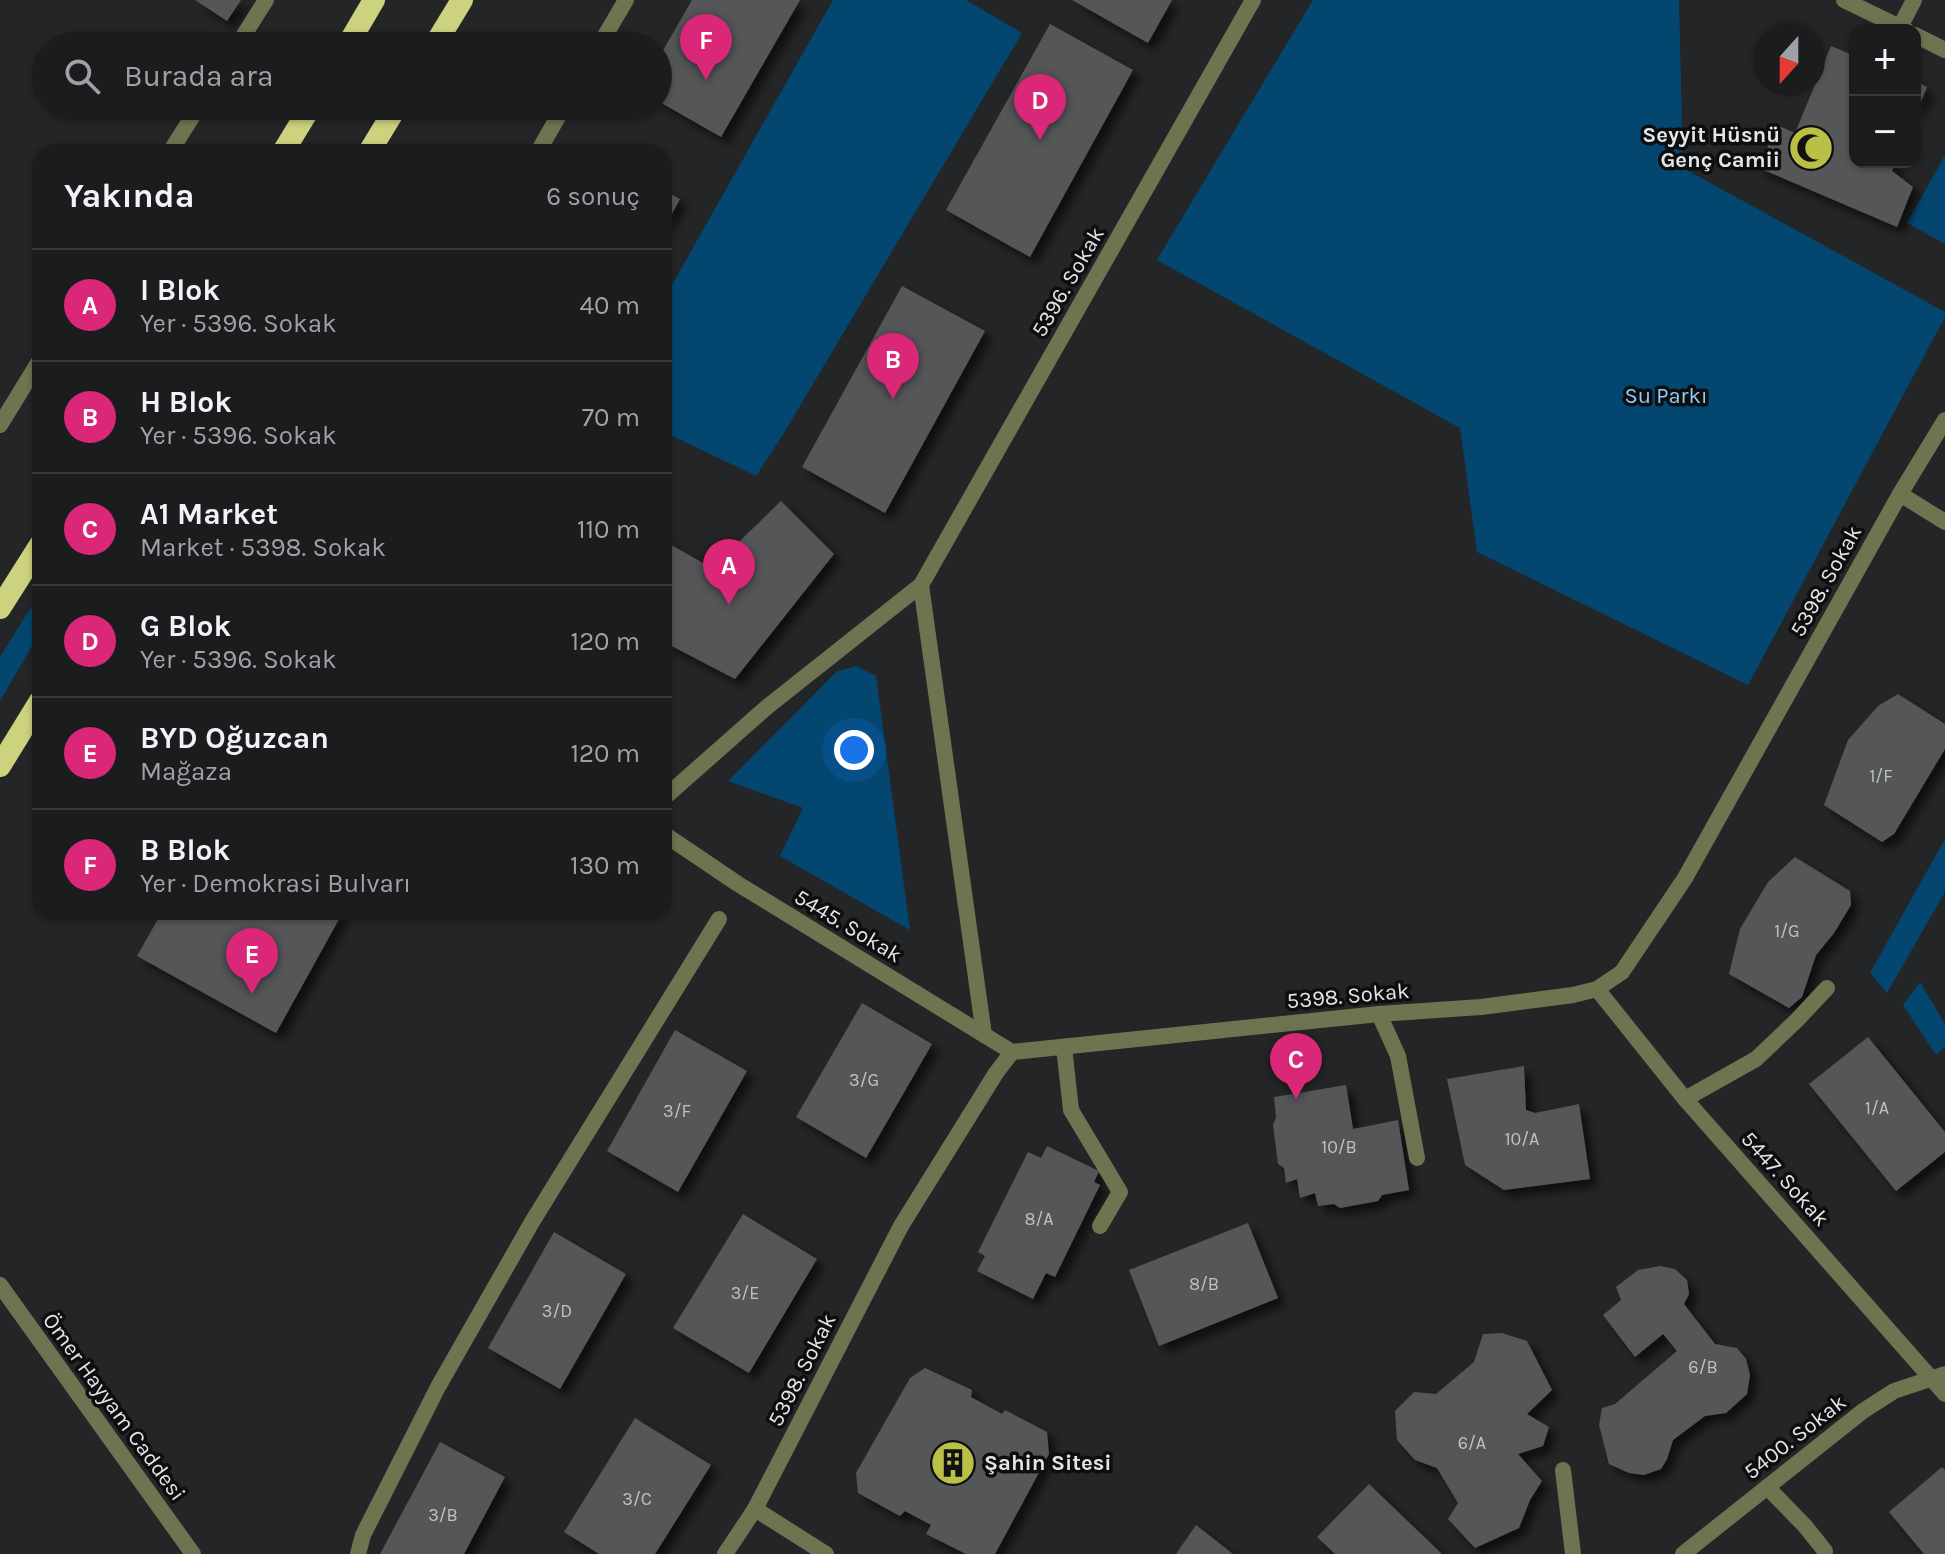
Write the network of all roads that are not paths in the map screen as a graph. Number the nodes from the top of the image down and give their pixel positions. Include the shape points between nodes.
1 (266, 0) edge
2 (374, 0) edge
3 (462, 0) edge
4 (626, 0) edge
5 (1253, 0) edge
6 (1844, 0) edge
7 (1914, 0) edge
8 (1893, 24) edge
9 (1909, 24) edge
10 (246, 32) edge
11 (355, 32) edge
12 (443, 32) edge
13 (607, 32) edge
14 (1921, 38) edge
15 (1945, 50) edge
16 (190, 120) edge
17 (302, 120) edge
18 (388, 120) edge
19 (556, 120) edge
20 (175, 144) edge
21 (288, 144) edge
22 (374, 144) edge
23 (543, 144) edge
24 (32, 373) edge
25 (1945, 420) edge
26 (0, 425) edge
27 (1900, 494) junction
28 (1945, 522) edge
29 (32, 558) edge
30 (921, 585) junction
31 (0, 608) edge
32 (32, 714) edge
33 (0, 766) edge
34 (672, 791) edge
35 (672, 839) edge
36 (719, 919) dead end
37 (1827, 988) dead end
38 (1597, 989) junction
39 (1379, 1014) junction
40 (984, 1035) junction
41 (1064, 1047) junction
42 (1012, 1052) junction
43 (1685, 1099) junction
44 (1417, 1158) dead end
45 (1100, 1226) dead end
46 (0, 1285) edge
47 (1938, 1376) edge
48 (1945, 1394) edge
49 (1563, 1470) dead end
50 (1767, 1487) junction
51 (755, 1509) junction
52 (1825, 1551) dead end
53 (193, 1554) edge
54 (358, 1554) edge
55 (725, 1554) edge
56 (826, 1554) edge
57 (1573, 1554) edge
58 (1683, 1554) edge

1 - 10 street
2 - 11 highway
3 - 12 highway
4 - 13 street
5 - 30 street, 5396. Sokak
6 - 8 street
7 - 9 street
14 - 15 street
16 - 20 street
17 - 21 highway
18 - 22 highway
19 - 23 street
24 - 26 street
25 - 27 street, 5398. Sokak
27 - 28 street
27 - 38 street, 5398. Sokak via 1685,878 1622,972
29 - 31 highway
30 - 34 street via 767,707
30 - 40 street
32 - 33 highway
35 - 40 street, 5445. Sokak
36 - 54 street via 532,1222 438,1387
37 - 43 street via 1756,1059
38 - 39 street, 5398. Sokak via 1481,1007
38 - 43 street, 5447. Sokak
39 - 41 street, 5398. Sokak
39 - 44 street via 1398,1056
40 - 42 street, 5445. Sokak
41 - 42 street, 5398. Sokak
41 - 45 street via 1071,1110 1120,1192
42 - 51 street, 5398. Sokak via 901,1226
43 - 47 street, 5447. Sokak
46 - 53 street, Ömer Hayyam Caddesi
47 - 48 street, 5447. Sokak
47 - 50 street, 5400. Sokak via 1894,1391 1863,1411
49 - 57 street
50 - 52 street
50 - 58 street, 5400. Sokak
51 - 55 street, 5398. Sokak
51 - 56 street

